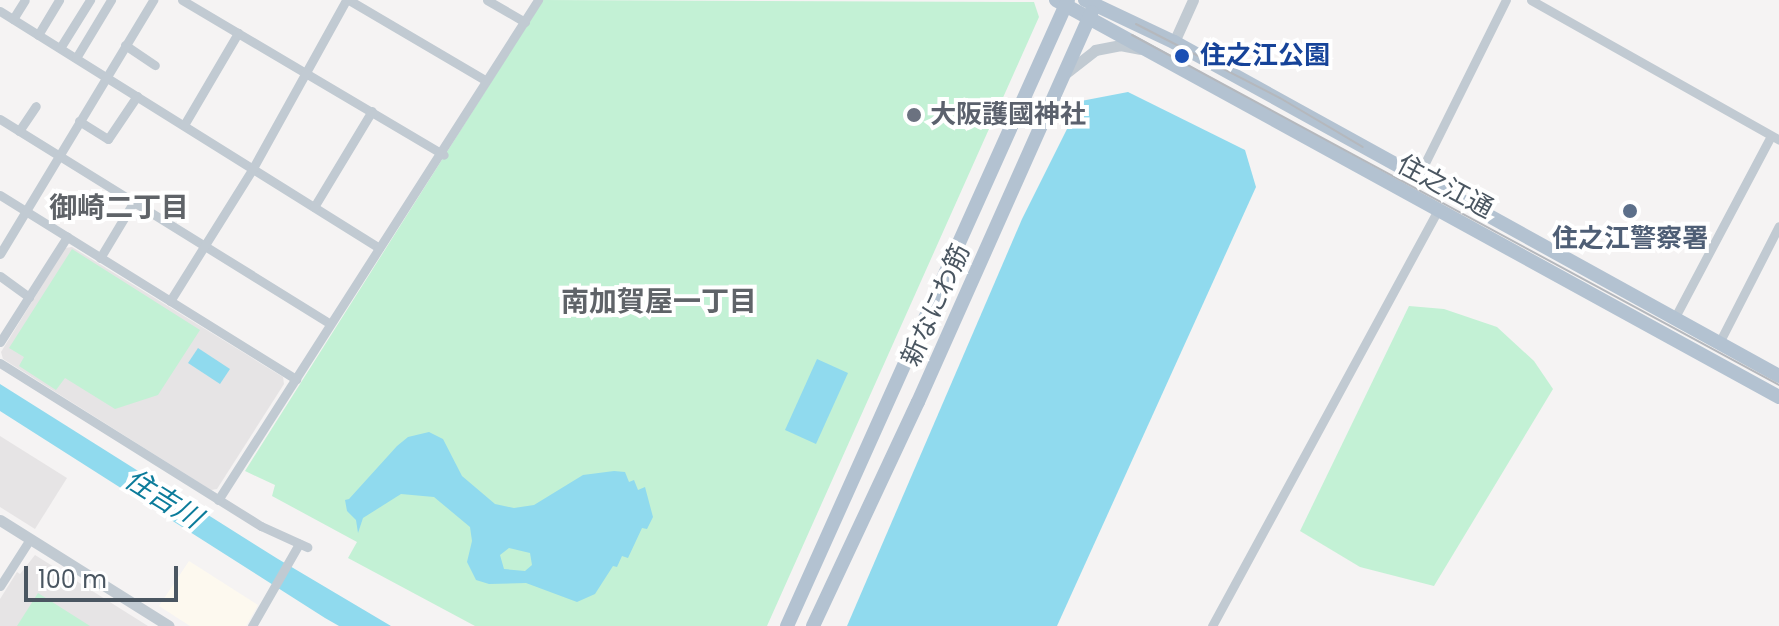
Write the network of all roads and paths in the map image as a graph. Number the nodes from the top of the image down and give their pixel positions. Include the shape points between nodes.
1 (25, 0) edge
2 (59, 0) edge
3 (111, 0) edge
4 (153, 0) edge
5 (182, 0) edge
6 (347, 0) edge
7 (487, 0) edge
8 (538, 0) edge
9 (1193, 0) edge
10 (1506, 0) edge
11 (1531, 0) edge
12 (1092, 1) edge
13 (89, 2) edge
14 (1063, 2) edge
15 (0, 11) edge
16 (103, 13) junction
17 (13, 19) junction
18 (1089, 19) junction
19 (525, 22) junction
20 (238, 33) junction
21 (38, 35) junction
22 (1174, 42) junction
23 (125, 45) junction
24 (60, 48) junction
25 (1145, 50) junction
26 (76, 58) junction
27 (155, 65) dead end
28 (306, 73) junction
29 (1064, 74) junction
30 (106, 77) junction
31 (485, 80) junction
32 (137, 96) junction
33 (36, 106) dead end
34 (372, 111) junction
35 (0, 119) edge
36 (79, 121) junction
37 (184, 125) junction
38 (19, 131) junction
39 (1775, 138) edge
40 (442, 154) junction
41 (58, 157) junction
42 (253, 168) junction
43 (1417, 179) junction
44 (0, 195) edge
45 (133, 203) junction
46 (314, 207) junction
47 (1438, 210) junction
48 (26, 212) junction
49 (1779, 226) edge
50 (67, 237) junction
51 (204, 248) junction
52 (379, 248) junction
53 (0, 254) edge
54 (100, 258) junction
55 (0, 276) edge
56 (29, 297) junction
57 (170, 301) junction
58 (1674, 319) junction
59 (330, 324) junction
60 (4, 325) edge
61 (0, 342) edge
62 (1719, 343) junction
63 (0, 363) edge
64 (1779, 376) edge
65 (296, 379) junction
66 (1779, 397) edge
67 (218, 500) junction
68 (0, 520) edge
69 (30, 539) junction
70 (0, 586) edge
71 (169, 626) edge
72 (252, 626) edge
73 (787, 626) edge
74 (813, 626) edge
75 (1212, 626) edge

1 - 17 street
2 - 21 street
3 - 16 street
4 - 23 street
5 - 20 street
6 - 28 street
6 - 31 street
7 - 19 street
8 - 19 street
9 - 22 street
10 - 43 street
11 - 39 street
12 - 18 main road, 新なにわ筋
12 - 22 main road, 住之江通
13 - 16 street
13 - 24 street
14 - 18 main road, 住之江通
14 - 73 main road, 新なにわ筋
15 - 17 street
16 - 26 street
17 - 21 street
18 - 25 main road, 住之江通
18 - 29 main road, 新なにわ筋
19 - 31 street
20 - 28 street
20 - 37 street
21 - 24 street
22 - 43 main road, 住之江通
23 - 27 street
23 - 30 street
24 - 26 street
25 - 29 street via 1120,45 1095,50
25 - 47 main road, 住之江通
26 - 30 street
28 - 34 street
28 - 42 street
29 - 74 main road, 新なにわ筋
30 - 32 street
30 - 36 street
31 - 40 street
32 - 36 street via 108,139
32 - 37 street
33 - 38 street
34 - 40 street
34 - 46 street
35 - 38 street
36 - 41 street
37 - 42 street
38 - 41 street
39 - 58 street
40 - 52 street
41 - 45 street
41 - 48 street
42 - 46 street
42 - 51 street
43 - 58 main road, 住之江通
44 - 48 street
45 - 51 street
45 - 54 street
46 - 52 street
47 - 66 main road, 住之江通
47 - 75 street
48 - 50 street
48 - 53 street
49 - 62 street
50 - 54 street
50 - 56 street
51 - 57 street
51 - 59 street
52 - 59 street
54 - 57 street
55 - 56 street
56 - 60 street
57 - 65 street
58 - 62 main road, 住之江通
59 - 65 street
60 - 61 street
62 - 64 main road, 住之江通
63 - 67 street
65 - 67 street
67 - 72 street via 301,546
68 - 69 street
69 - 70 street
69 - 71 street

